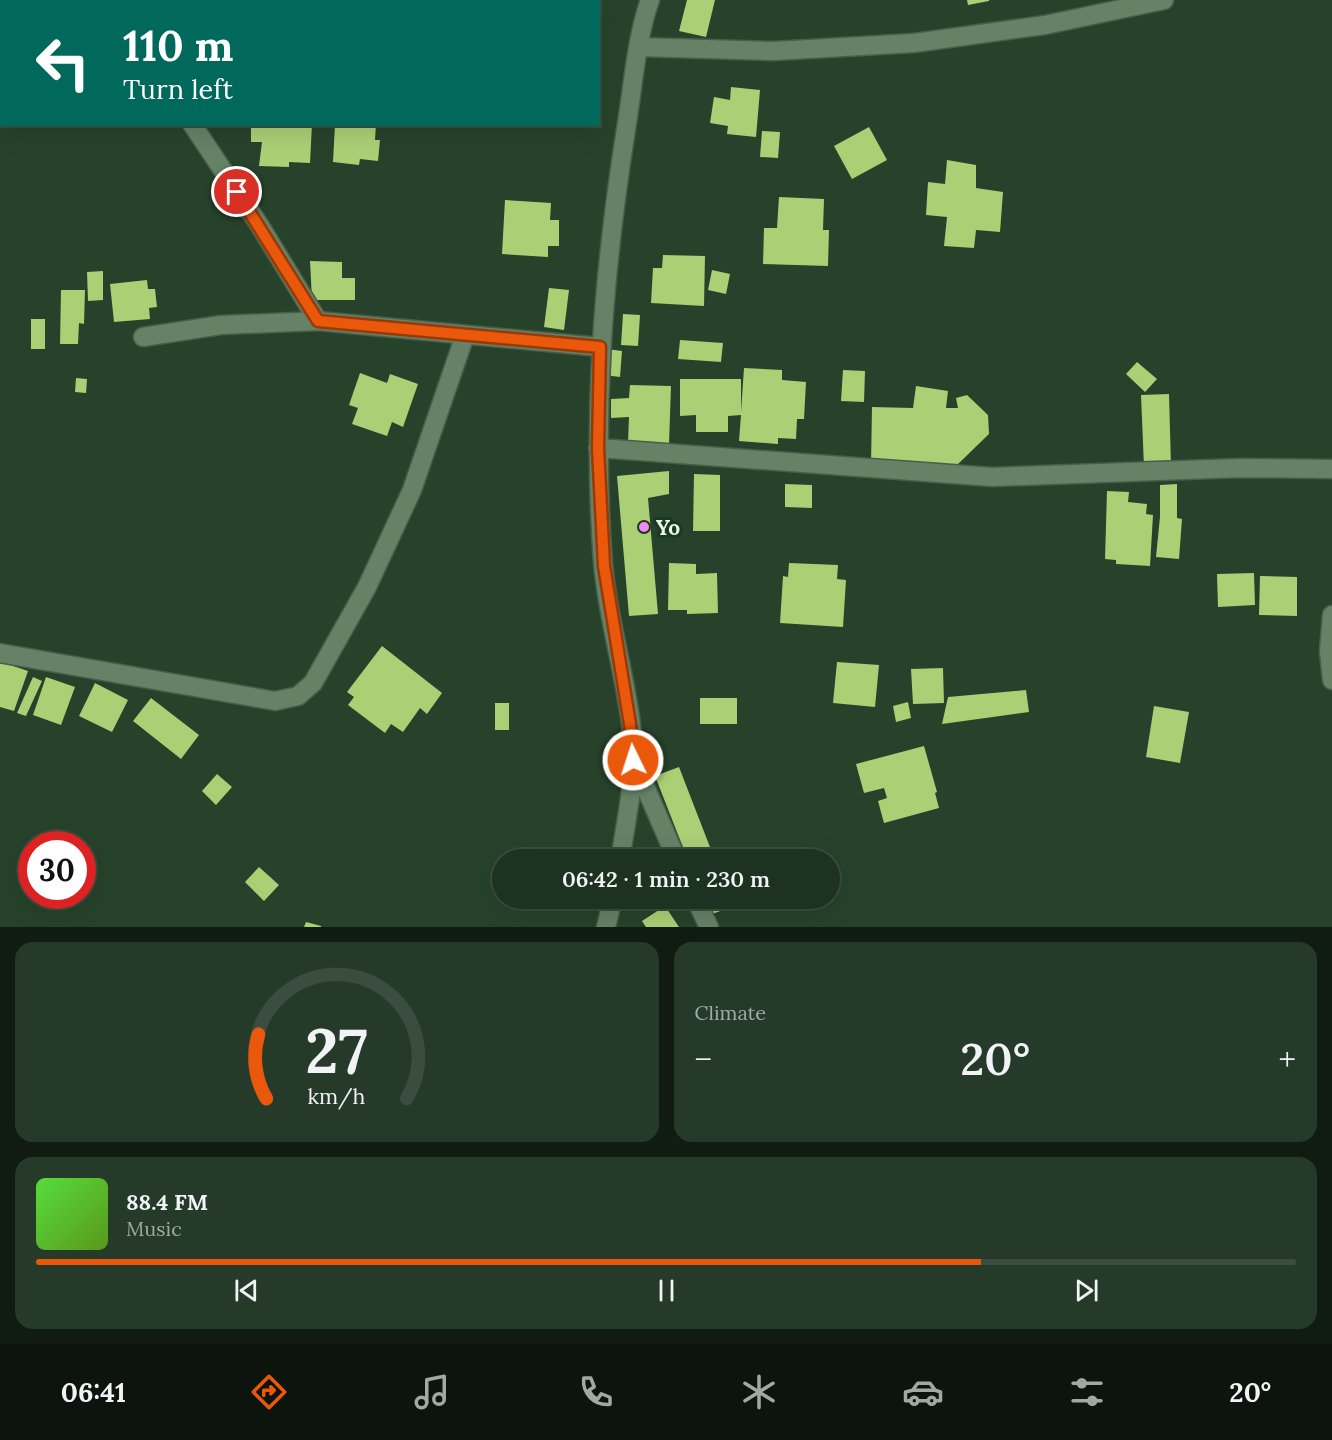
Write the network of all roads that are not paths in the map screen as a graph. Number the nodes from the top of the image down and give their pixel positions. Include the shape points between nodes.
1 (650, 0) edge
2 (1164, 0) edge
3 (639, 46) junction
4 (193, 126) edge
5 (318, 321) junction
6 (465, 335) junction
7 (143, 337) dead end
8 (600, 347) junction
9 (598, 448) junction
10 (1332, 469) edge
11 (1332, 615) edge
12 (0, 653) edge
13 (1332, 680) edge
14 (633, 760) junction
15 (621, 849) edge
16 (672, 849) edge
17 (610, 909) edge
18 (700, 909) edge
19 (606, 927) edge
20 (709, 927) edge

1 - 3 street
2 - 3 street via 1045,25 914,43 774,51
3 - 8 street via 613,211
4 - 5 street
5 - 6 street
5 - 7 street via 221,325
6 - 8 street
6 - 12 street via 412,490 367,587 313,683 298,696 275,701
8 - 9 street
9 - 10 street via 992,477 1240,468
9 - 14 street via 604,566
11 - 13 street
14 - 15 street
14 - 16 street
17 - 19 street
18 - 20 street

